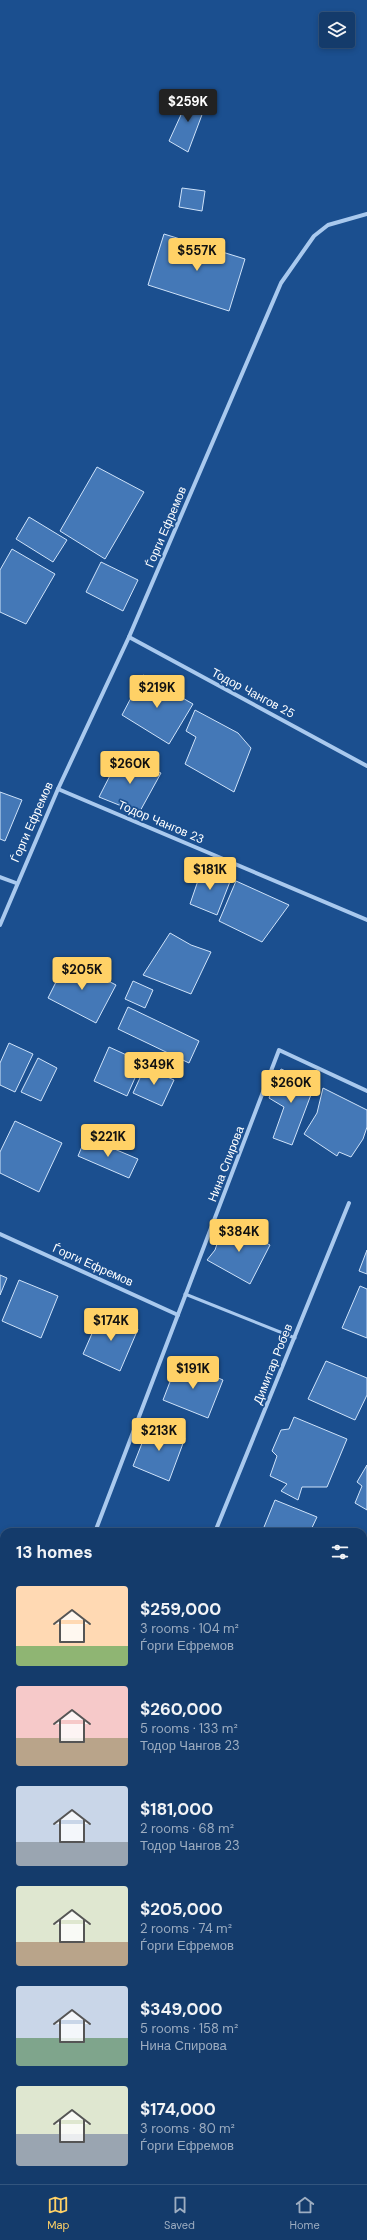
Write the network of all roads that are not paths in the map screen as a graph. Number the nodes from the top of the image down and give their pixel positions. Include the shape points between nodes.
1 (367, 214) edge
2 (129, 637) junction
3 (367, 766) edge
4 (58, 789) junction
5 (0, 877) edge
6 (16, 883) junction
7 (367, 920) edge
8 (0, 925) edge
9 (367, 1091) edge
10 (349, 1203) dead end
11 (0, 1234) edge
12 (184, 1294) junction
13 (178, 1315) junction
14 (295, 1338) junction
15 (96, 1528) edge
16 (217, 1528) edge

1 - 2 street, Ѓорги Ефремов via 341,220 323,228 314,236 281,283
2 - 3 street, Тодор Чангов 25
2 - 4 street, Ѓорги Ефремов
4 - 6 street, Ѓорги Ефремов
4 - 7 street, Тодор Чангов 23
5 - 6 street
6 - 8 street, Ѓорги Ефремов
9 - 12 street, Нина Спирова via 279,1050
10 - 14 street, Димитар Робев
11 - 13 street, Ѓорги Ефремов
12 - 13 street, Нина Спирова
12 - 14 lane
13 - 15 street, Нина Спирова
14 - 16 street, Димитар Робев

